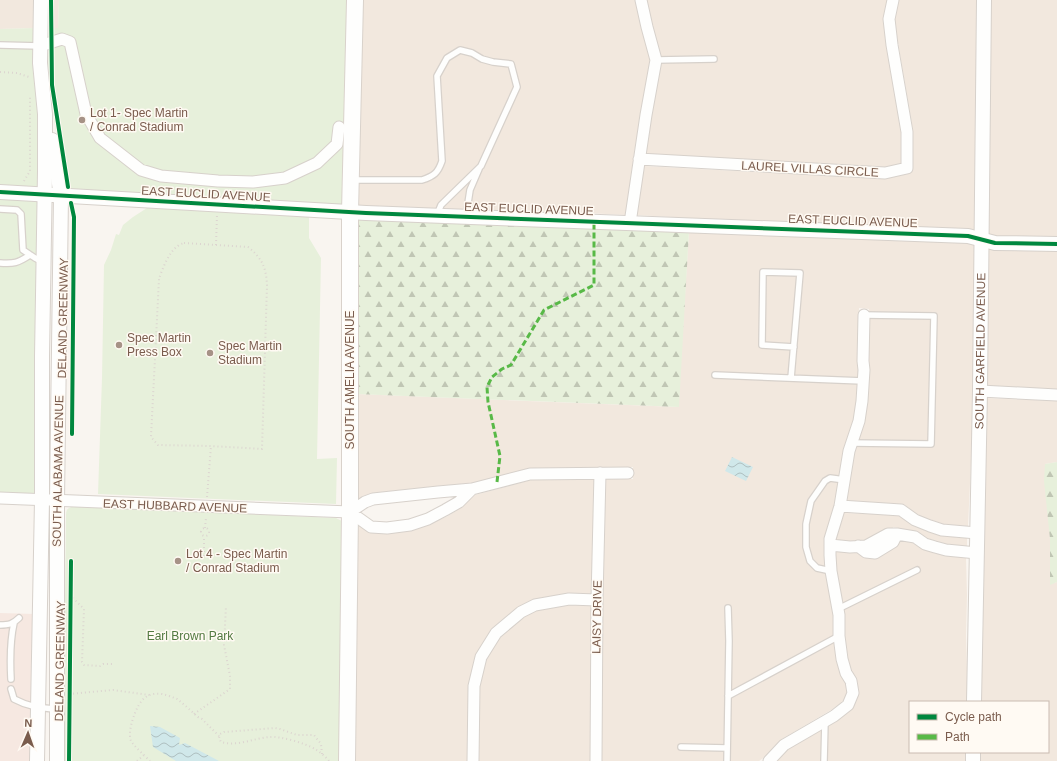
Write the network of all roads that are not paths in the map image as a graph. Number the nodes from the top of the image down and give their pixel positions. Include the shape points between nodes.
1 (41, 0) edge
2 (356, 0) edge
3 (641, 0) edge
4 (893, 0) edge
5 (984, 0) edge
6 (0, 45) edge
7 (40, 46) junction
8 (714, 59) dead end
9 (656, 60) junction
10 (36, 67) junction
11 (339, 127) dead end
12 (639, 159) junction
13 (481, 166) junction
14 (351, 180) junction
15 (0, 192) edge
16 (45, 195) junction
17 (61, 196) junction
18 (0, 209) edge
19 (350, 212) junction
20 (437, 216) junction
21 (466, 217) junction
22 (630, 223) junction
23 (981, 239) junction
24 (1057, 244) edge
25 (30, 255) junction
26 (44, 262) junction
27 (0, 264) edge
28 (864, 314) joint
29 (794, 347) junction
30 (715, 375) dead end
31 (791, 378) junction
32 (863, 381) junction
33 (980, 392) junction
34 (1057, 394) edge
35 (852, 443) junction
36 (600, 473) junction
37 (628, 473) dead end
38 (845, 480) junction
39 (472, 490) junction
40 (0, 498) edge
41 (42, 500) junction
42 (57, 501) junction
43 (840, 506) junction
44 (350, 512) junction
45 (977, 533) junction
46 (830, 545) junction
47 (977, 553) junction
48 (917, 570) dead end
49 (831, 571) junction
50 (597, 600) junction
51 (728, 608) dead end
52 (838, 609) junction
53 (19, 618) dead end
54 (14, 623) junction
55 (0, 625) edge
56 (839, 636) junction
57 (11, 679) dead end
58 (11, 690) dead end
59 (728, 696) junction
60 (974, 701) edge
61 (38, 708) junction
62 (57, 708) junction
63 (825, 721) junction
64 (681, 748) dead end
65 (727, 748) junction
66 (38, 761) edge
67 (57, 761) edge
68 (347, 761) edge
69 (473, 761) edge
70 (596, 761) edge
71 (727, 761) edge
72 (769, 761) edge
73 (824, 761) edge

1 - 7 street, SOUTH ALABAMA AVENUE
2 - 14 main road, SOUTH AMELIA AVENUE
3 - 9 street
4 - 12 street, LAUREL VILLAS CIRCLE via 889,19 907,132 908,168 885,173
5 - 23 street, SOUTH GARFIELD AVENUE
6 - 7 lane
7 - 10 street, SOUTH ALABAMA AVENUE
7 - 11 street via 62,39 70,42 86,114 100,138 141,170 161,176 253,182 284,178 317,163 337,144
8 - 9 lane
9 - 12 street
10 - 16 street, SOUTH ALABAMA AVENUE via 45,114
10 - 17 street, SOUTH ALABAMA AVENUE
12 - 22 street
13 - 14 lane via 518,87 511,64 482,59 460,50 446,58 437,76 442,161 439,171 422,180
13 - 20 lane via 441,205
13 - 21 lane via 470,190
14 - 19 main road, SOUTH AMELIA AVENUE
15 - 16 street, EAST EUCLID AVENUE
16 - 17 street, EAST EUCLID AVENUE
16 - 26 street, SOUTH ALABAMA AVENUE
17 - 19 street, EAST EUCLID AVENUE
17 - 42 street, SOUTH ALABAMA AVENUE
18 - 25 lane via 17,210 21,214 23,250
19 - 20 street, EAST EUCLID AVENUE
19 - 44 main road, SOUTH AMELIA AVENUE
20 - 21 street, EAST EUCLID AVENUE
21 - 22 street, EAST EUCLID AVENUE
22 - 23 street, EAST EUCLID AVENUE via 968,236
23 - 24 street, EAST EUCLID AVENUE via 995,243
23 - 33 street, SOUTH GARFIELD AVENUE
25 - 26 lane
25 - 27 lane via 20,262
26 - 41 street, SOUTH ALABAMA AVENUE
28 - 32 street
28 - 35 lane via 934,316 931,444
29 - 29 lane via 800,273 763,272 762,345
29 - 31 lane
30 - 31 lane
31 - 32 lane
32 - 35 street via 859,421
33 - 34 street
33 - 45 street, SOUTH GARFIELD AVENUE
35 - 38 street
36 - 37 street
36 - 39 street via 530,474
36 - 50 street, LAISY DRIVE
38 - 43 street
38 - 49 lane via 830,478 825,481 811,501 806,524 806,547 810,561 816,568
39 - 44 street via 373,499
39 - 44 street via 446,510 410,525 387,528 371,526
40 - 41 street, EAST HUBBARD AVENUE
41 - 42 street, EAST HUBBARD AVENUE
41 - 61 street, SOUTH ALABAMA AVENUE
42 - 44 street, EAST HUBBARD AVENUE
42 - 62 street, SOUTH ALABAMA AVENUE
43 - 45 street via 902,510 915,520 942,530
43 - 46 street
44 - 68 main road, SOUTH AMELIA AVENUE
45 - 47 street, SOUTH GARFIELD AVENUE
46 - 47 street via 866,546 888,534 897,534 915,537 925,544 946,550
46 - 49 street
47 - 60 street, SOUTH GARFIELD AVENUE
48 - 52 lane
49 - 52 street
50 - 69 street via 569,599 535,605 521,612 496,633 481,657 474,686
50 - 70 street, LAISY DRIVE
51 - 59 lane
52 - 56 street
53 - 54 lane
54 - 55 lane
54 - 57 lane via 10,655
56 - 59 lane
56 - 63 street via 842,659 853,693 848,705
58 - 61 lane via 14,699
59 - 65 lane
61 - 62 lane
61 - 66 street, SOUTH ALABAMA AVENUE
62 - 67 street, SOUTH ALABAMA AVENUE
63 - 72 street via 784,745
63 - 73 lane
64 - 65 lane
65 - 71 lane

